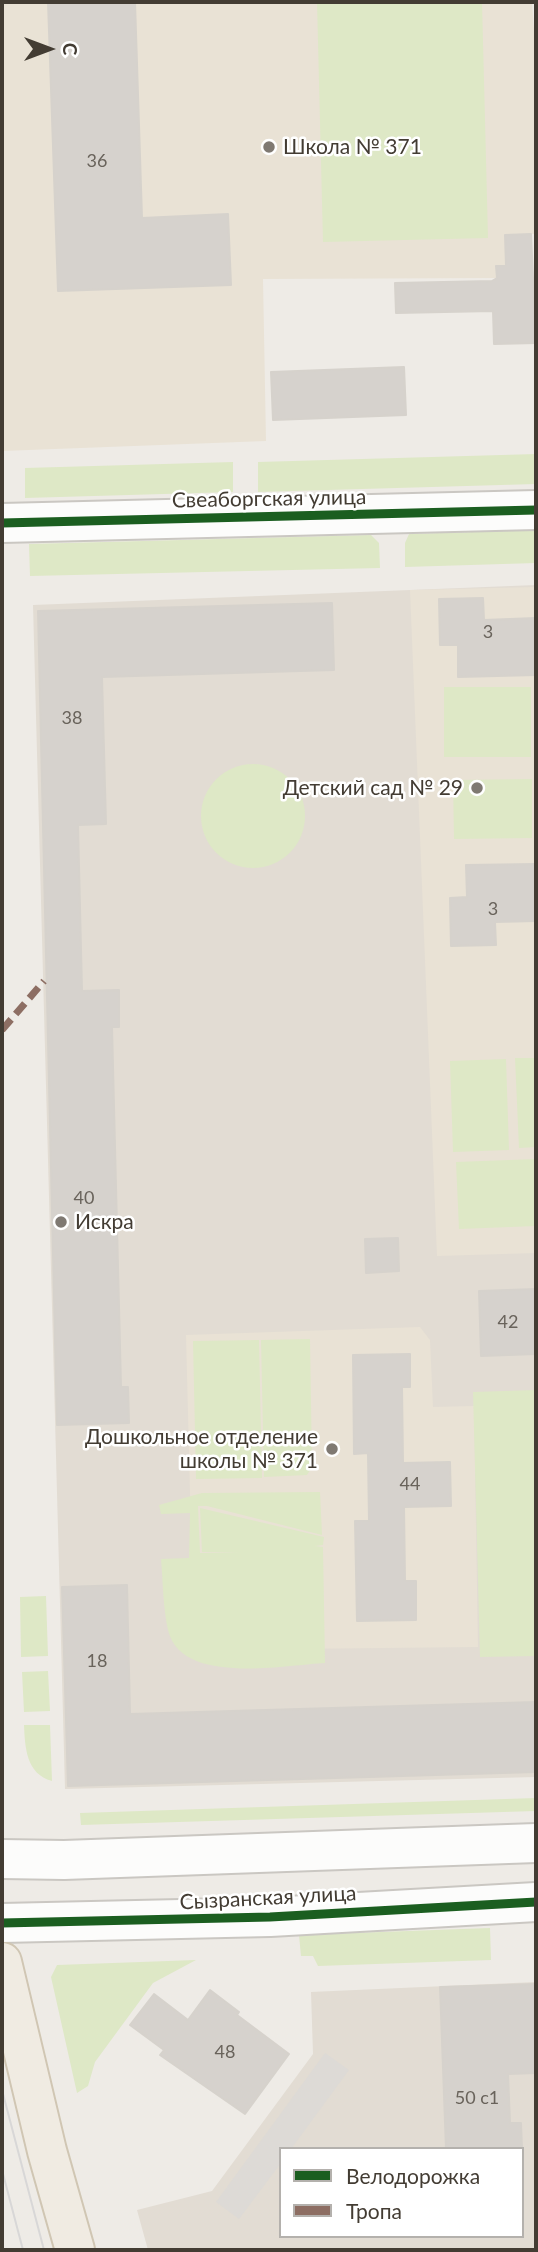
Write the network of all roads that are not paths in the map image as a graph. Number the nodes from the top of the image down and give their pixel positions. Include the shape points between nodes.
1 (536, 510) edge
2 (2, 523) edge
3 (536, 1843) edge
4 (2, 1859) edge
5 (536, 1902) edge
6 (2, 1923) edge
7 (2, 1962) edge
8 (75, 2250) edge

1 - 2 street, Свеаборгская улица
3 - 4 street, Сызранская улица
5 - 6 street, Сызранская улица via 270,1917
7 - 8 main road

